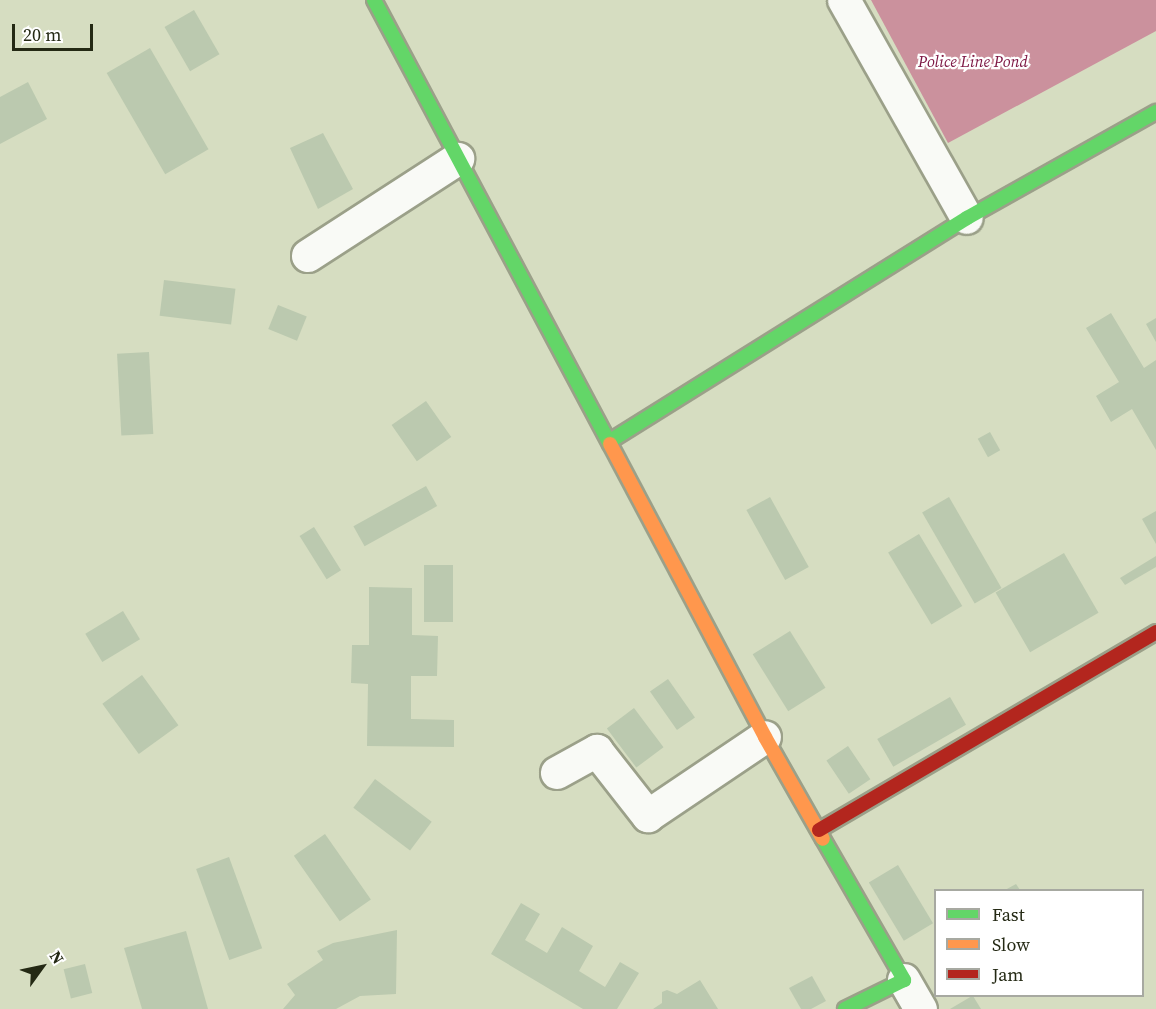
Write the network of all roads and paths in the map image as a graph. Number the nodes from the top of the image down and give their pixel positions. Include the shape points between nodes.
1 (374, 0) edge
2 (844, 0) edge
3 (1156, 112) edge
4 (458, 159) junction
5 (966, 218) junction
6 (308, 255) dead end
7 (610, 441) junction
8 (1156, 632) edge
9 (765, 737) junction
10 (557, 773) dead end
11 (819, 830) junction
12 (904, 980) junction
13 (845, 1009) edge
14 (921, 1009) edge

1 - 4 street
2 - 5 street
3 - 5 street
4 - 6 street
4 - 7 street
5 - 7 street
7 - 9 street
8 - 11 street
9 - 10 street via 648,816 597,751
9 - 11 street
11 - 12 street
12 - 13 street
12 - 14 street

